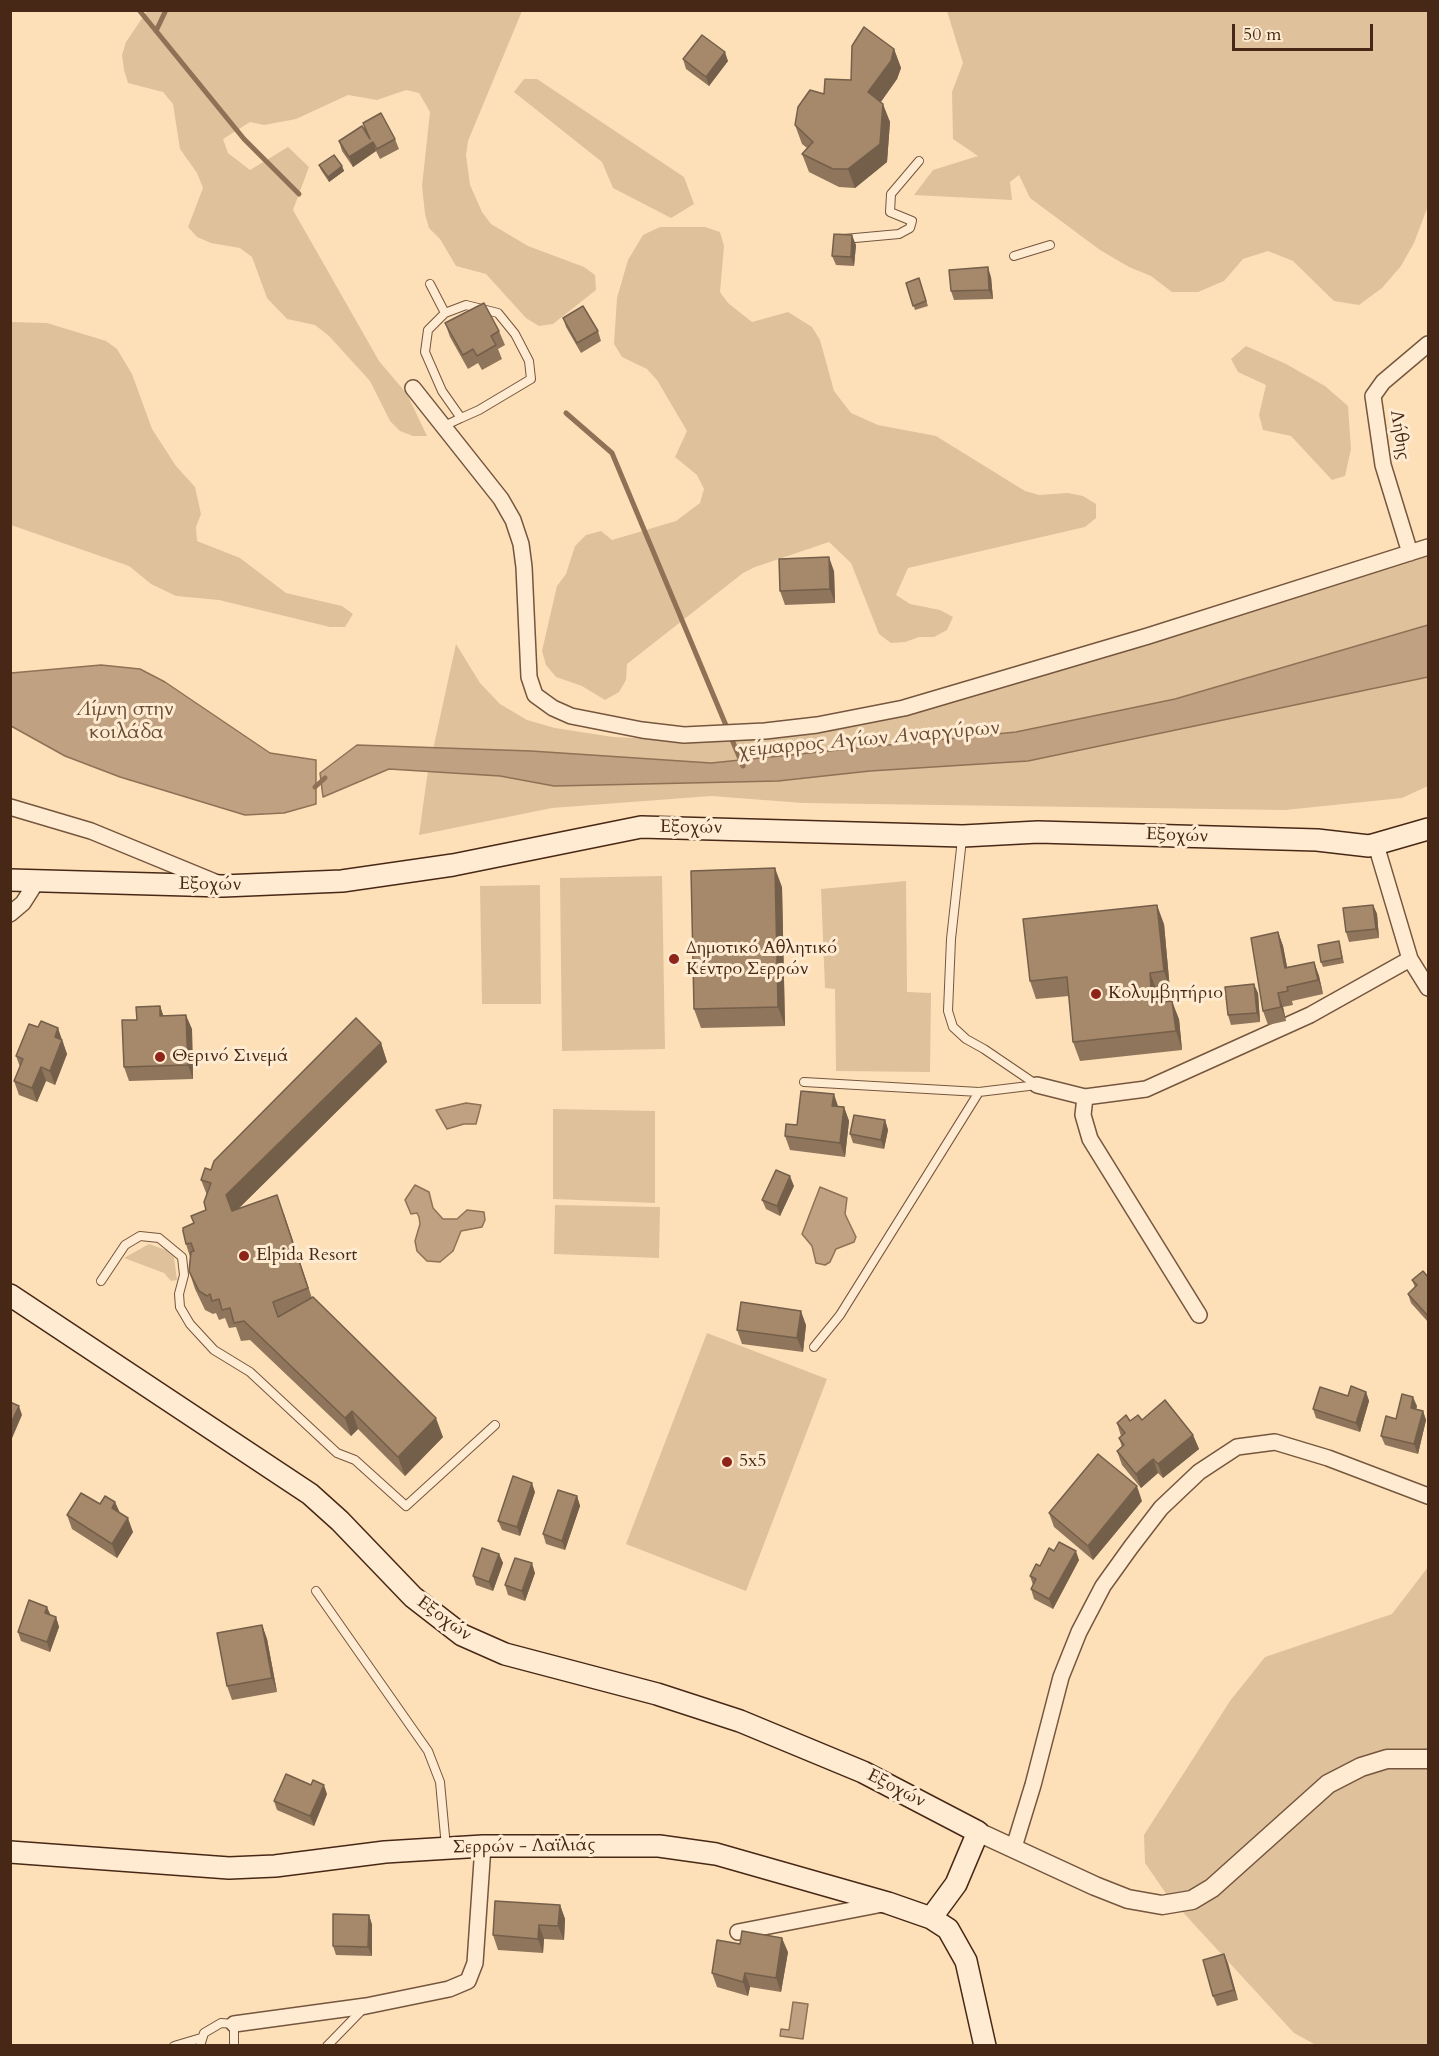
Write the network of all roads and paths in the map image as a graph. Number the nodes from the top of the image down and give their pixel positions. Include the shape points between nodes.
1 (919, 161) dead end
2 (836, 240) edge
3 (1050, 245) dead end
4 (1014, 256) dead end
5 (430, 284) dead end
6 (445, 313) junction
7 (1428, 344) edge
8 (413, 388) dead end
9 (461, 418) junction
10 (442, 427) junction
11 (1428, 547) edge
12 (1410, 553) junction
13 (10, 807) edge
14 (1428, 829) edge
15 (963, 836) junction
16 (1377, 845) junction
17 (10, 880) edge
18 (37, 880) junction
19 (223, 886) junction
20 (10, 914) edge
21 (1410, 959) junction
22 (1428, 988) edge
23 (804, 1082) dead end
24 (1037, 1085) junction
25 (979, 1092) junction
26 (1085, 1097) junction
27 (101, 1281) dead end
28 (10, 1295) edge
29 (1199, 1315) dead end
30 (814, 1347) dead end
31 (495, 1425) dead end
32 (1428, 1496) edge
33 (316, 1591) dead end
34 (1428, 1759) edge
35 (978, 1832) junction
36 (483, 1846) junction
37 (1014, 1847) junction
38 (446, 1848) junction
39 (10, 1852) edge
40 (888, 1903) junction
41 (931, 1918) junction
42 (738, 1932) dead end
43 (366, 2006) junction
44 (234, 2024) junction
45 (200, 2042) edge
46 (174, 2046) edge
47 (234, 2046) edge
48 (327, 2046) edge
49 (985, 2046) edge

1 - 2 lane via 891,194 890,212 912,221 910,228 899,234
3 - 4 lane
5 - 6 lane
6 - 9 lane via 428,330 425,352 442,391
6 - 9 lane via 466,305 498,313 529,361 531,379
7 - 12 street, Λήθης via 1383,382 1373,396 1383,465
8 - 10 street
9 - 10 lane
10 - 12 street via 501,500 518,533 524,567 529,677 535,694 571,716 666,734 738,733 809,726 938,700
11 - 12 street
13 - 19 street via 91,831
14 - 16 main road, Εξοχών
15 - 16 main road, Εξοχών via 1038,832
15 - 19 main road, Εξοχών via 641,827 414,872 312,884
15 - 24 lane via 950,950 948,1011 953,1027 966,1039
16 - 21 street
17 - 18 main road, Εξοχών
18 - 19 main road, Εξοχών
18 - 20 street via 23,903
21 - 22 street
21 - 26 street via 1310,1015 1146,1089
23 - 25 lane
24 - 25 lane
24 - 26 street
25 - 30 lane via 840,1315
26 - 29 street via 1083,1115 1090,1139
27 - 31 lane via 125,1245 140,1236 159,1238 182,1257 180,1307 190,1324 214,1350 250,1372 337,1453 355,1460 406,1506
28 - 35 main road, Εξοχών via 310,1494 413,1597 462,1635 505,1654 657,1694 740,1721 863,1772
32 - 37 street via 1275,1442 1237,1447 1199,1472 1161,1509 1131,1547 1103,1586 1079,1632 1062,1677
33 - 38 lane via 428,1751 440,1782
34 - 37 street via 1387,1759 1328,1784 1212,1888 1192,1900 1162,1905 1128,1899
35 - 37 street
35 - 41 main road via 956,1884
36 - 38 main road, Σερρών - Λαϊλιάς
36 - 40 main road, Σερρών - Λαϊλιάς via 691,1849
36 - 43 street via 476,1963 468,1981 449,1989
38 - 39 main road, Σερρών - Λαϊλιάς via 229,1868
40 - 41 main road, Σερρών - Λαϊλιάς
40 - 42 street
41 - 49 main road via 948,1929 962,1952
43 - 44 street
43 - 48 lane
44 - 45 lane via 221,2023 204,2033
44 - 47 lane
45 - 46 lane

